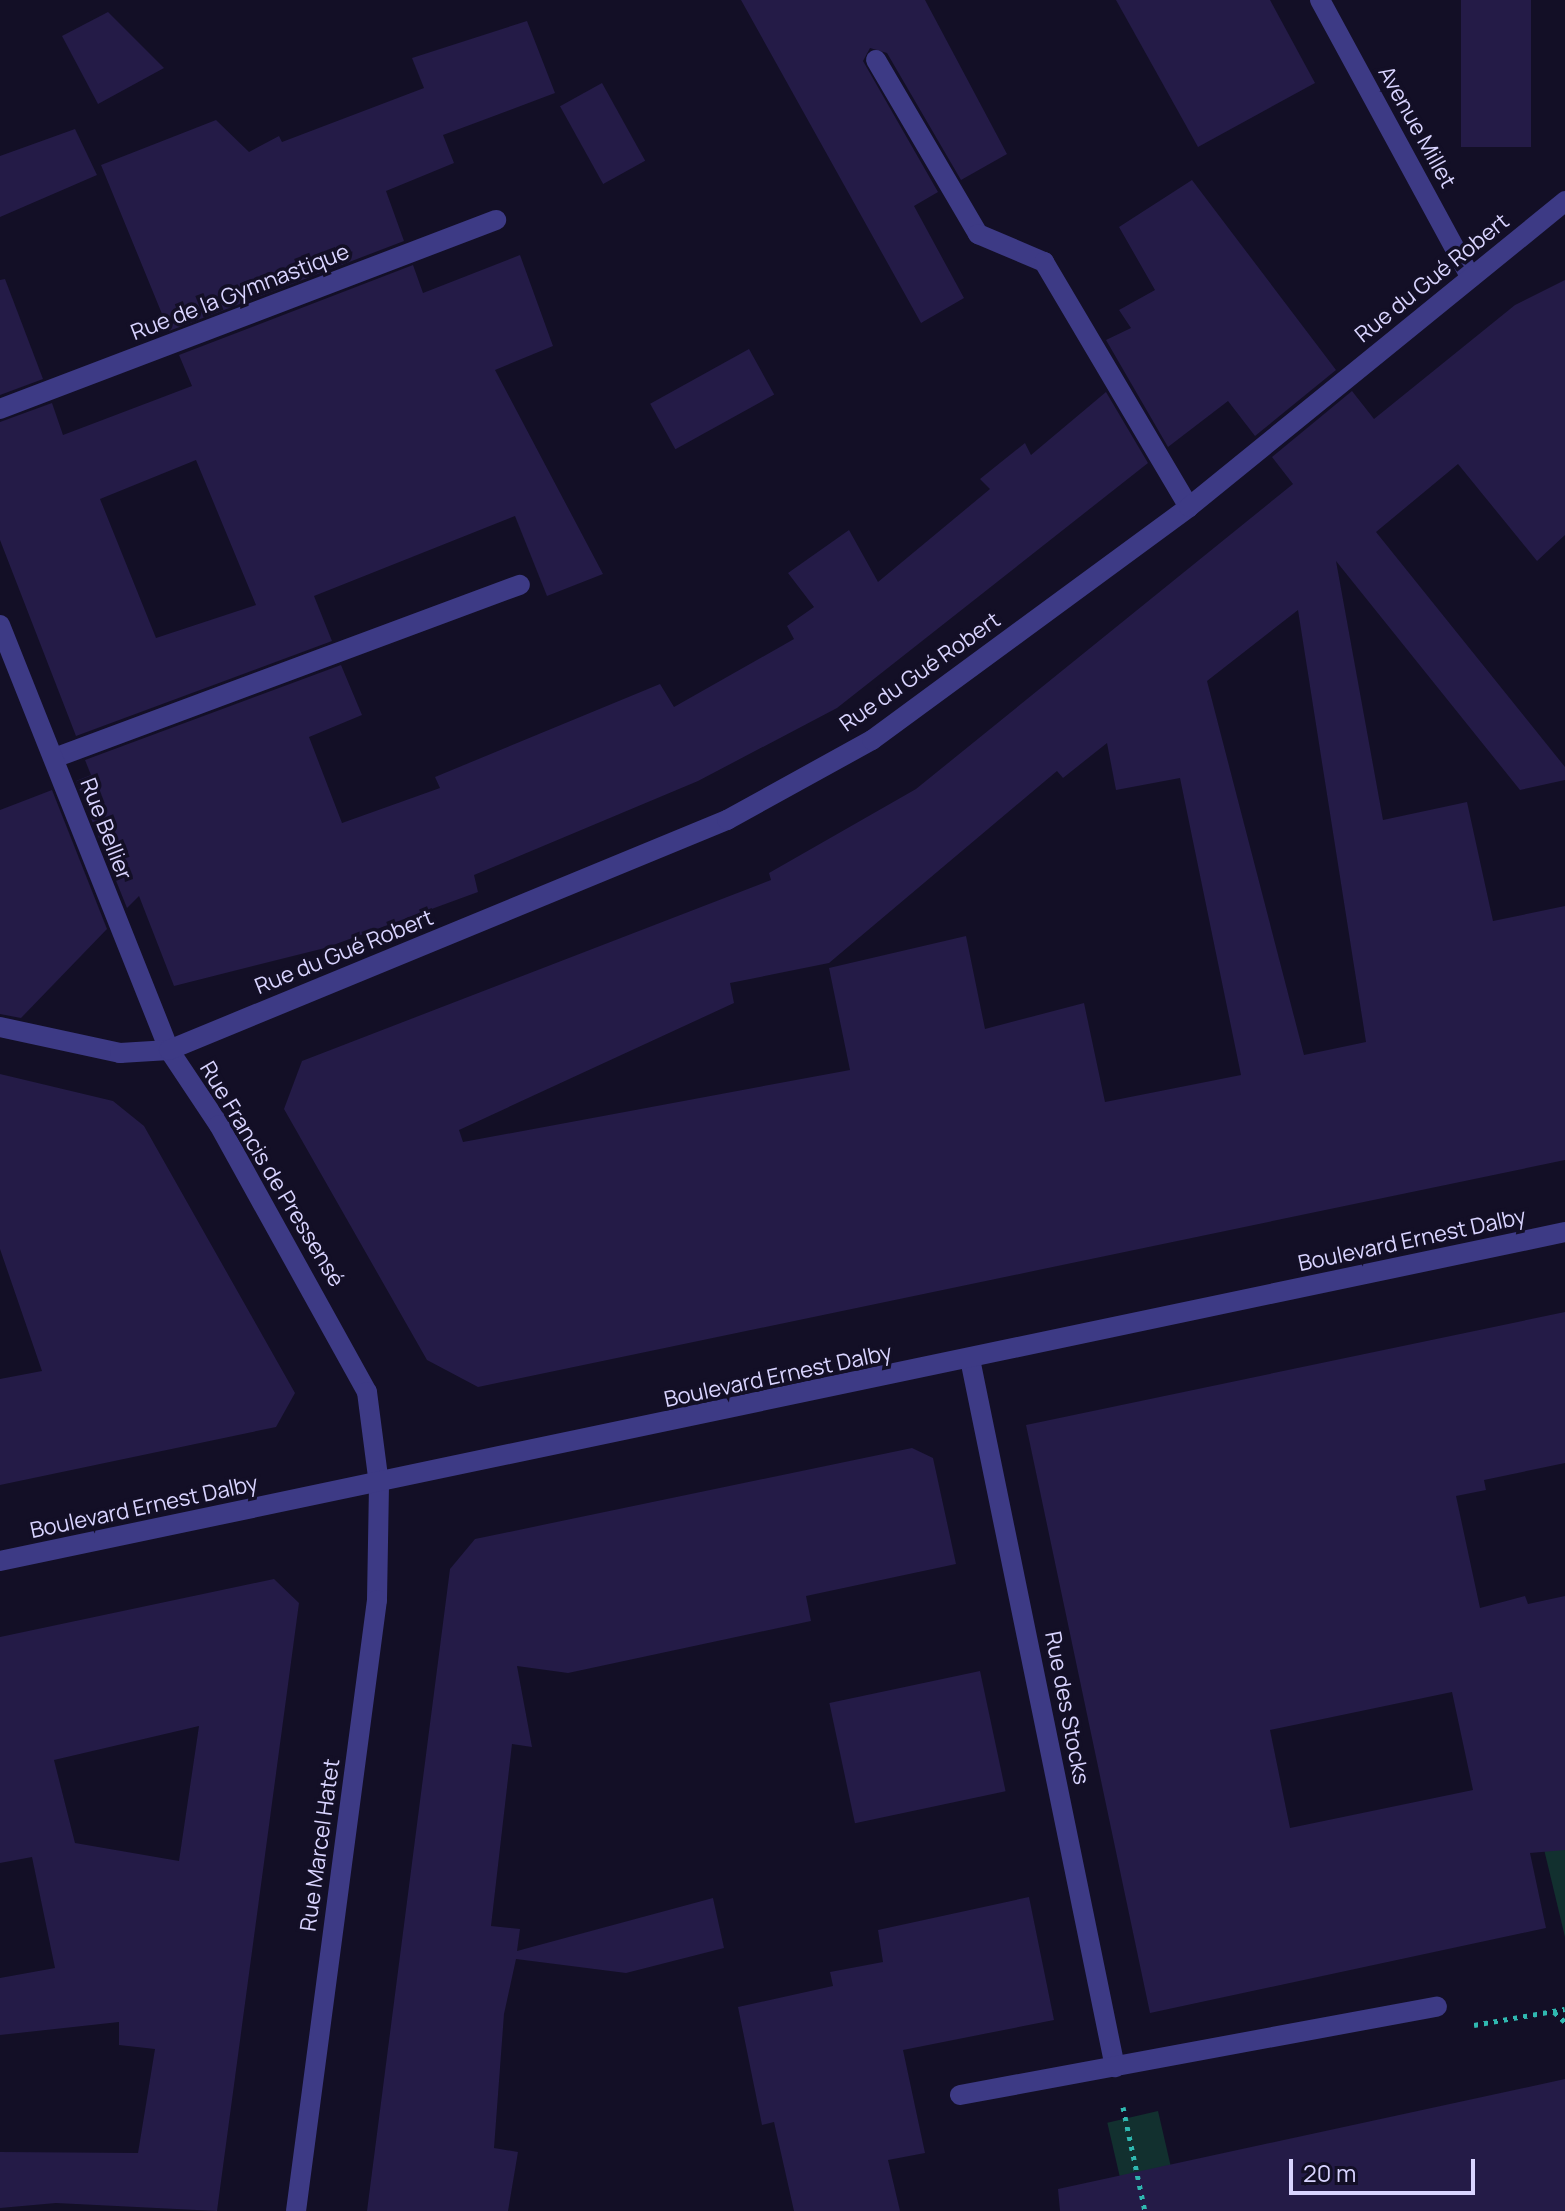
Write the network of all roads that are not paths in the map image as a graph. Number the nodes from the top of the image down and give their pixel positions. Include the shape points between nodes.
1 (1320, 0) edge
2 (876, 60) dead end
3 (1565, 201) edge
4 (496, 220) dead end
5 (1471, 278) junction
6 (0, 409) edge
7 (1189, 507) junction
8 (520, 585) dead end
9 (0, 625) edge
10 (54, 758) junction
11 (0, 1027) edge
12 (169, 1050) junction
13 (1565, 1232) edge
14 (970, 1359) junction
15 (379, 1485) junction
16 (0, 1561) edge
17 (1437, 2007) road end
18 (1115, 2067) junction
19 (960, 2095) dead end
20 (296, 2211) edge

1 - 5 street, Avenue Millet
2 - 7 street via 978,234 1044,262
3 - 5 street, Rue du Gué Robert
4 - 6 street, Rue de la Gymnastique
5 - 7 street, Rue du Gué Robert
7 - 12 street, Rue du Gué Robert via 872,740 727,820
8 - 10 street
9 - 10 street, Rue Bellier
10 - 12 street, Rue Bellier
11 - 12 street, Rue Francis de Pressensé via 120,1053
12 - 15 street, Rue Francis de Pressensé via 354,1362 367,1392
13 - 14 street, Boulevard Ernest Dalby
14 - 15 street, Boulevard Ernest Dalby
14 - 18 street, Rue des Stocks
15 - 16 street, Boulevard Ernest Dalby
15 - 20 street, Rue Marcel Hatet via 377,1600
17 - 18 street
18 - 19 street

